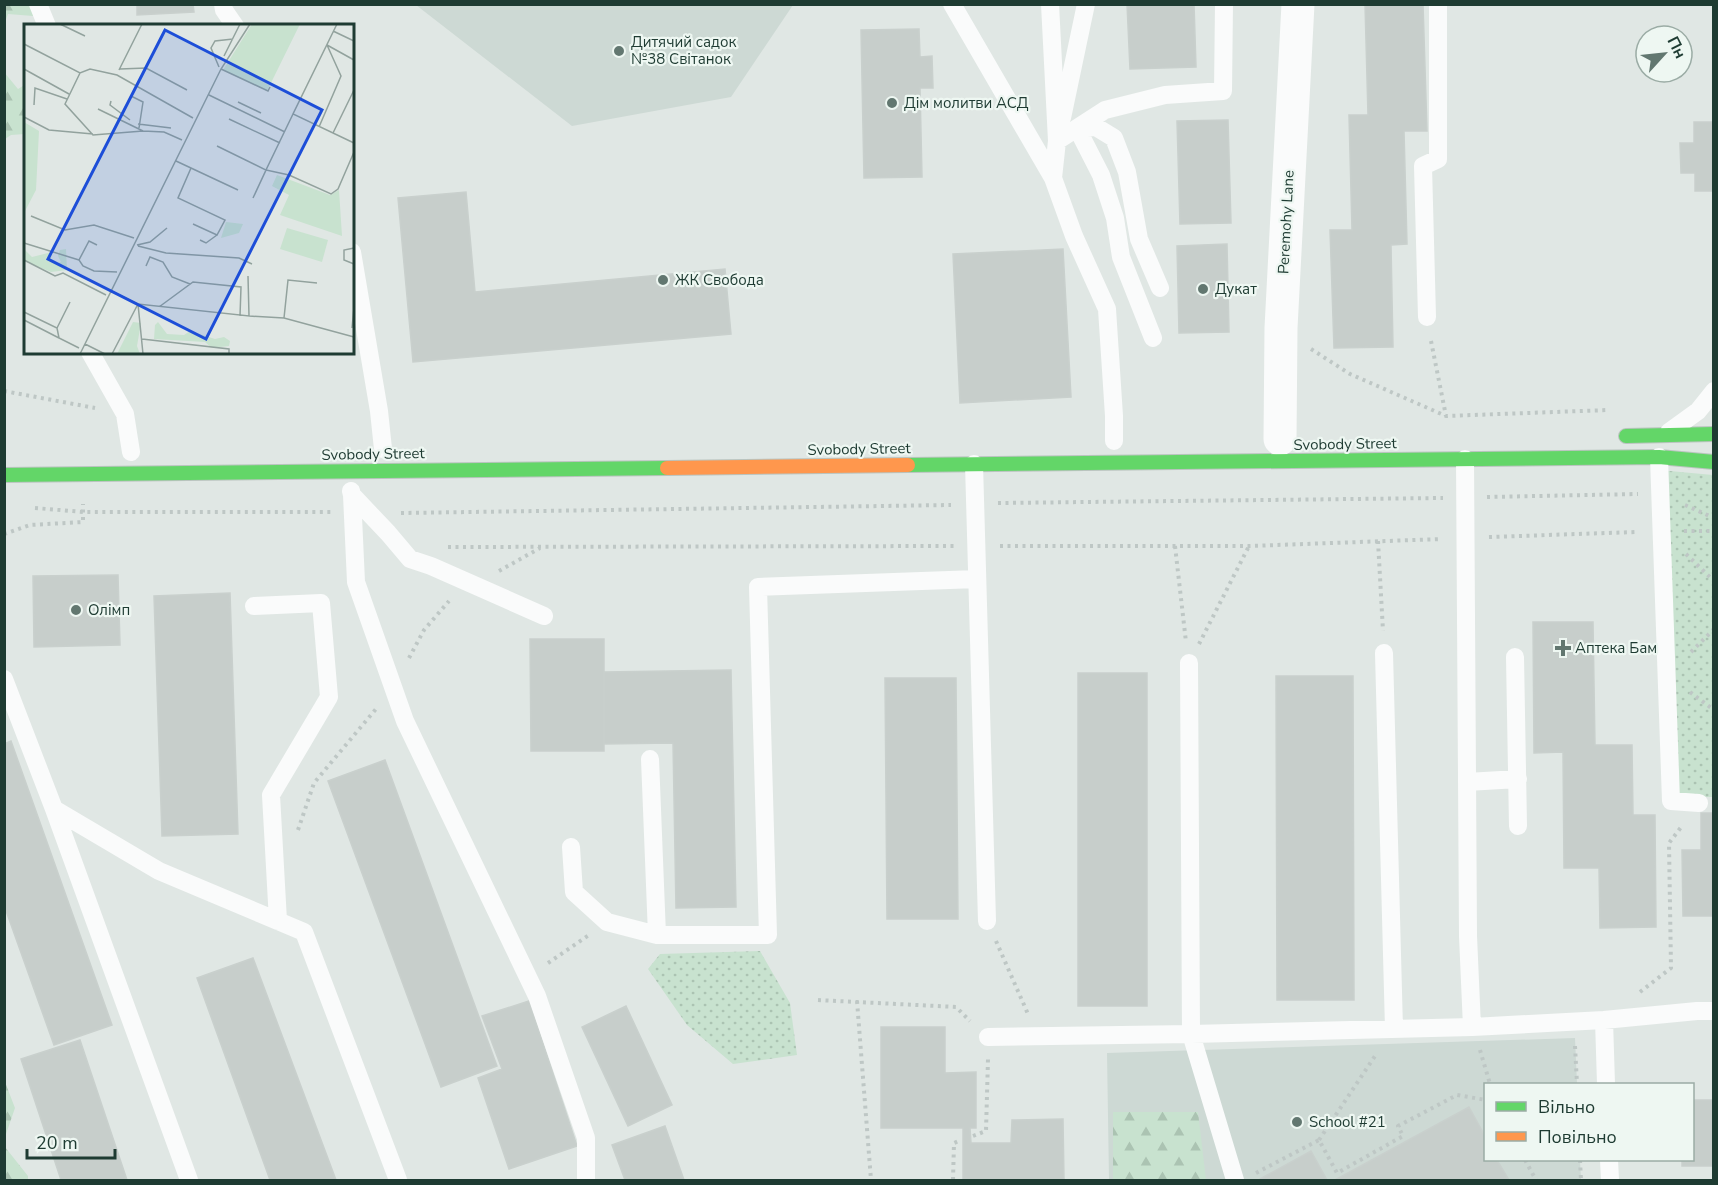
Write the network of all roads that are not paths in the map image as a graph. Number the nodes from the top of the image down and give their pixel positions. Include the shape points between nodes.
1 (38, 4) edge
2 (223, 4) edge
3 (952, 4) edge
4 (1050, 4) edge
5 (1086, 4) edge
6 (1224, 4) edge
7 (1298, 4) edge
8 (1438, 4) edge
9 (46, 24) edge
10 (234, 24) edge
11 (1077, 128) junction
12 (1058, 141) junction
13 (1053, 178) junction
14 (354, 264) edge
15 (1160, 288) dead end
16 (1427, 317) road end
17 (1153, 338) dead end
18 (91, 354) edge
19 (1713, 391) edge
20 (1713, 434) edge
21 (1664, 435) junction
22 (1617, 436) dead end
23 (1280, 439) dead end
24 (1114, 441) dead end
25 (1566, 442) dead end
26 (383, 449) dead end
27 (131, 452) dead end
28 (1659, 457) junction
29 (1465, 459) junction
30 (1713, 462) edge
31 (974, 464) junction
32 (349, 471) junction
33 (4, 475) edge
34 (358, 507) junction
35 (977, 579) junction
36 (254, 606) dead end
37 (544, 616) dead end
38 (1384, 653) road end
39 (1515, 657) dead end
40 (1189, 663) road end
41 (4, 679) edge
42 (650, 759) dead end
43 (1518, 779) junction
44 (1467, 782) junction
45 (1699, 803) road end
46 (54, 809) junction
47 (1518, 826) dead end
48 (571, 847) dead end
49 (278, 921) junction
50 (987, 921) road end
51 (657, 934) junction
52 (1713, 1011) edge
53 (1604, 1020) junction
54 (1472, 1027) junction
55 (1394, 1029) junction
56 (1191, 1034) junction
57 (988, 1037) road end
58 (1606, 1083) edge
59 (1609, 1161) edge
60 (189, 1180) edge
61 (398, 1180) edge
62 (586, 1180) edge
63 (1235, 1180) edge
64 (1610, 1180) edge

1 - 9 lane
2 - 10 lane
3 - 13 lane
4 - 12 lane
5 - 12 lane
6 - 11 lane via 1223,91 1165,94 1105,110
7 - 23 street, Peremohy Lane via 1281,328
8 - 16 lane via 1438,159 1423,166
11 - 12 lane
11 - 15 lane via 1095,126 1114,138 1127,172 1138,239
11 - 17 lane via 1101,175 1115,218 1121,257
12 - 13 lane
13 - 24 lane via 1107,309
14 - 26 lane
18 - 27 lane via 125,414
19 - 21 lane via 1698,411
20 - 21 main road
21 - 22 main road
25 - 29 main road via 1561,447 1470,448
28 - 29 main road, Svobody Street
28 - 30 main road, Svobody Street
28 - 45 lane via 1671,801
29 - 31 main road, Svobody Street
29 - 44 lane
31 - 32 main road, Svobody Street
31 - 35 lane
32 - 33 main road, Svobody Street
32 - 34 lane
34 - 37 lane via 410,559
34 - 62 lane via 356,582 392,689 537,996 585,1138
35 - 50 lane
35 - 51 lane via 758,587 768,935
36 - 49 lane via 321,603 329,697 271,795
38 - 55 lane
39 - 43 lane
40 - 56 lane
41 - 46 lane
42 - 51 lane
43 - 44 lane
43 - 47 lane
44 - 54 lane
46 - 49 lane via 159,871
46 - 60 lane
48 - 51 lane via 574,892 607,922
49 - 61 lane via 303,932
52 - 53 lane
53 - 54 lane
53 - 58 lane
54 - 55 lane
55 - 56 lane
56 - 57 lane
56 - 63 lane
59 - 64 lane

